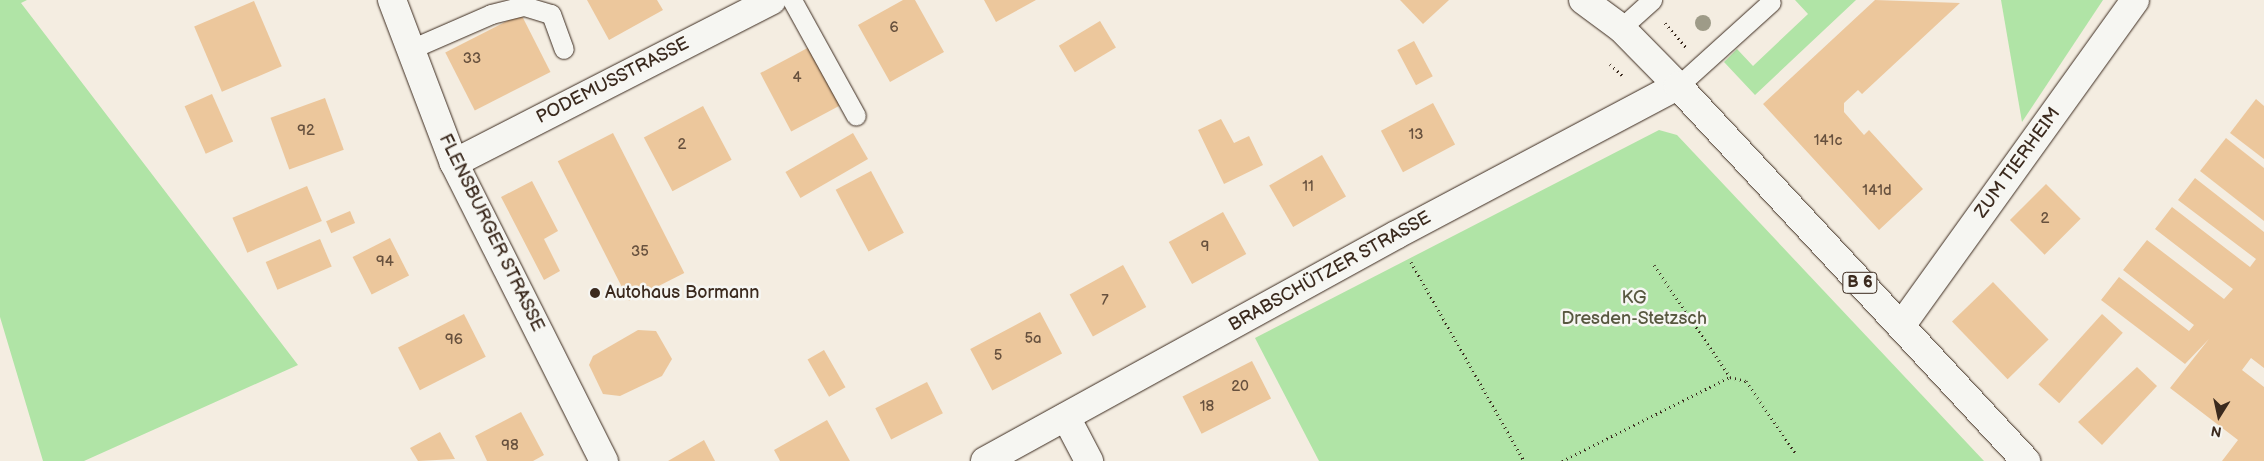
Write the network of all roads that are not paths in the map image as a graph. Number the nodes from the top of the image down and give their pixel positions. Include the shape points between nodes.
1 (392, 0) edge
2 (772, 0) edge
3 (792, 0) edge
4 (1583, 0) edge
5 (1652, 0) edge
6 (2135, 0) edge
7 (1771, 2) dead end
8 (1621, 28) junction
9 (411, 49) junction
10 (564, 49) dead end
11 (1678, 86) junction
12 (856, 116) dead end
13 (454, 163) junction
14 (1900, 326) junction
15 (1066, 417) junction
16 (604, 461) edge
17 (985, 461) edge
18 (1089, 461) edge
19 (2026, 461) edge

1 - 9 street, FLENSBURGER STRASSE
2 - 13 street, PODEMUSSTRASSE
3 - 12 lane
4 - 8 street, B 6
5 - 8 lane
6 - 14 street, ZUM TIERHEIM
7 - 11 lane
8 - 11 street, B 6
9 - 10 lane via 491,14 524,6 551,14
9 - 13 street, FLENSBURGER STRASSE
11 - 14 street, B 6
11 - 15 street, BRABSCHÜTZER STRASSE via 1396,235
13 - 16 street, FLENSBURGER STRASSE
14 - 19 street, B 6
15 - 17 street, BRABSCHÜTZER STRASSE
15 - 18 street

